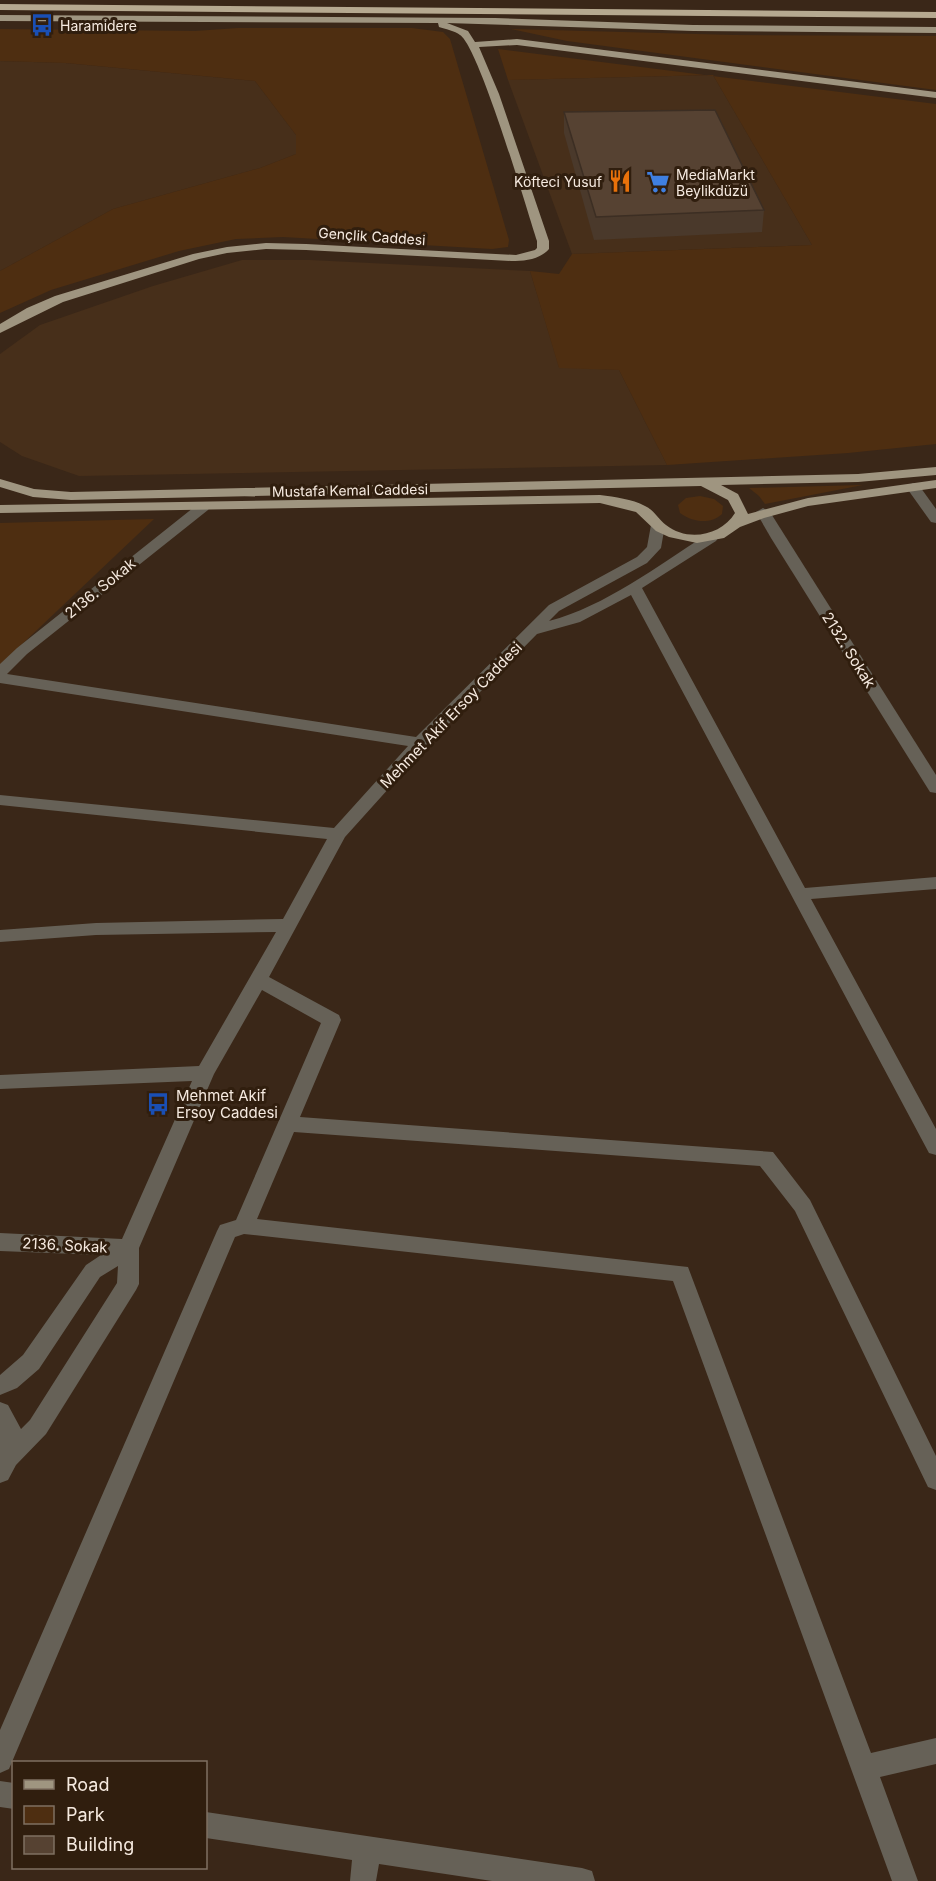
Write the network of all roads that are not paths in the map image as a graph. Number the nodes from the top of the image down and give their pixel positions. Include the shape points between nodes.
1 (0, 8) edge
2 (936, 15) edge
3 (0, 18) edge
4 (396, 20) junction
5 (495, 21) junction
6 (936, 23) edge
7 (936, 30) edge
8 (477, 47) junction
9 (936, 94) edge
10 (0, 329) edge
11 (936, 471) edge
12 (702, 482) junction
13 (0, 483) edge
14 (684, 483) junction
15 (936, 484) edge
16 (913, 487) junction
17 (203, 507) junction
18 (0, 509) edge
19 (655, 510) junction
20 (763, 512) junction
21 (936, 519) edge
22 (735, 524) junction
23 (711, 538) junction
24 (634, 587) junction
25 (534, 630) junction
26 (0, 673) edge
27 (0, 678) edge
28 (420, 743) junction
29 (936, 788) edge
30 (0, 800) edge
31 (338, 834) junction
32 (936, 883) edge
33 (801, 894) junction
34 (290, 925) junction
35 (0, 936) edge
36 (259, 980) junction
37 (205, 1073) junction
38 (0, 1082) edge
39 (288, 1124) junction
40 (936, 1147) edge
41 (244, 1226) junction
42 (0, 1242) edge
43 (129, 1248) junction
44 (0, 1385) edge
45 (0, 1412) edge
46 (5, 1465) edge
47 (936, 1480) edge
48 (936, 1750) edge
49 (0, 1760) edge
50 (864, 1768) junction
51 (207, 1825) edge
52 (367, 1849) junction
53 (363, 1881) edge
54 (582, 1881) edge
55 (905, 1881) edge

1 - 2 highway
3 - 4 main road
4 - 5 main road
4 - 8 main road via 455,28
5 - 6 highway
5 - 7 main road
5 - 8 main road
8 - 9 main road via 517,42
8 - 10 main road, Gençlik Caddesi via 543,241 538,254 506,258 266,246 227,250 59,299
11 - 12 main road via 858,478
12 - 14 main road, Mustafa Kemal Caddesi
12 - 22 main road via 722,490 739,504 742,513
13 - 14 main road, Mustafa Kemal Caddesi via 33,493 71,496
14 - 19 main road via 672,486
15 - 16 main road
16 - 20 main road
16 - 21 street
17 - 18 main road, Mustafa Kemal Caddesi
17 - 19 main road, Mustafa Kemal Caddesi via 600,499
17 - 26 street, 2136. Sokak via 22,651
19 - 23 main road via 666,531 684,537
19 - 25 street, Mehmet Akif Ersoy Caddesi via 654,548 642,560 554,608
20 - 22 main road
20 - 29 street, 2132. Sokak
22 - 23 main road
23 - 24 street
24 - 25 street via 575,619
24 - 33 street
25 - 28 street, Mehmet Akif Ersoy Caddesi
27 - 28 street
28 - 31 street, Mehmet Akif Ersoy Caddesi
30 - 31 street
31 - 34 street, Mehmet Akif Ersoy Caddesi
32 - 33 street
33 - 40 street
34 - 35 street via 96,929
34 - 36 street, Mehmet Akif Ersoy Caddesi
36 - 37 street, Mehmet Akif Ersoy Caddesi
36 - 39 street via 332,1020
37 - 38 street
37 - 43 street, Mehmet Akif Ersoy Caddesi
39 - 41 street
39 - 47 street via 766,1158 803,1206
41 - 49 street via 226,1231
41 - 50 street via 681,1273
42 - 43 street, 2136. Sokak
43 - 44 street via 93,1271 31,1362
43 - 46 street, Mehmet Akif Ersoy Caddesi via 128,1284 38,1427
45 - 46 street via 12,1436
48 - 50 street
50 - 55 street
51 - 52 street
52 - 53 street
52 - 54 street

